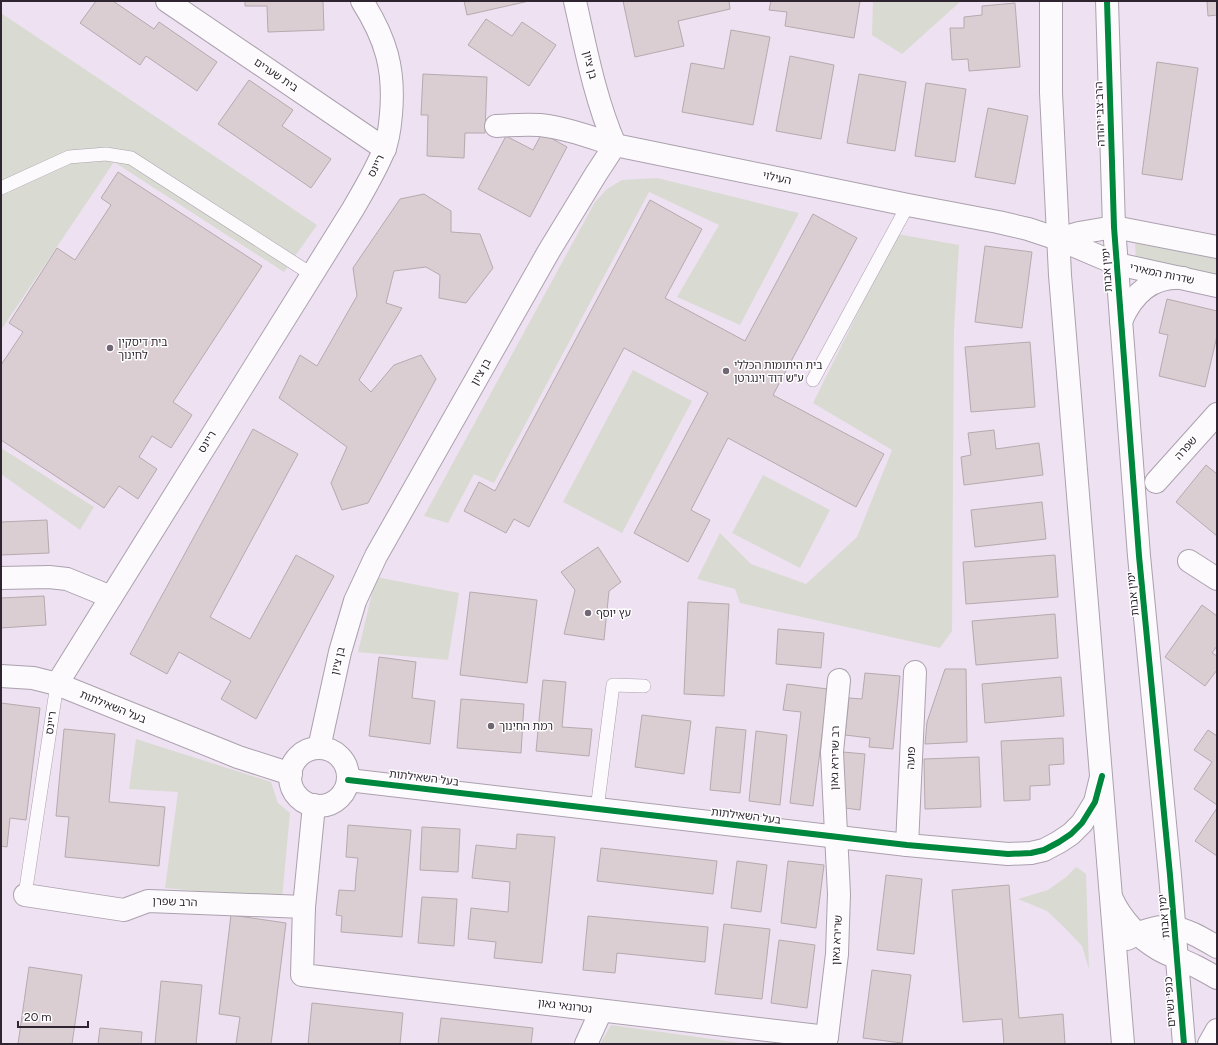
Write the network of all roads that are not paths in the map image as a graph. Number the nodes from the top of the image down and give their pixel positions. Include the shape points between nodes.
1 (167, 1) edge
2 (362, 1) edge
3 (575, 1) edge
4 (1051, 1) edge
5 (1107, 1) edge
6 (496, 126) dead end
7 (615, 145) junction
8 (385, 149) junction
9 (1, 188) edge
10 (908, 205) junction
11 (1114, 227) junction
12 (1058, 239) junction
13 (1217, 247) edge
14 (1117, 264) junction
15 (311, 274) junction
16 (1183, 278) junction
17 (1217, 286) edge
18 (1121, 321) junction
19 (813, 380) dead end
20 (1217, 414) edge
21 (1156, 482) dead end
22 (1189, 561) dead end
23 (1, 578) edge
24 (1217, 579) edge
25 (111, 597) junction
26 (915, 672) dead end
27 (1, 676) edge
28 (839, 680) dead end
29 (57, 684) junction
30 (644, 686) dead end
31 (319, 748) junction
32 (290, 774) junction
33 (1102, 776) junction
34 (348, 780) junction
35 (314, 805) junction
36 (597, 809) junction
37 (836, 836) junction
38 (906, 845) junction
39 (25, 895) joint
40 (1112, 898) junction
41 (304, 907) junction
42 (1175, 927) junction
43 (1138, 933) junction
44 (1116, 946) junction
45 (1217, 947) edge
46 (1177, 958) junction
47 (1217, 978) edge
48 (601, 1011) junction
49 (1217, 1030) edge
50 (826, 1041) edge
51 (586, 1044) edge
52 (1123, 1044) edge
53 (1184, 1044) edge
54 (1209, 1044) edge

1 - 8 street, בית שערים
2 - 8 street, ריינס via 383,42 391,71 393,94
3 - 7 street, בן ציון via 590,69
4 - 12 street via 1051,93
5 - 11 street, הרב צבי יהודה
6 - 7 street, העילוי via 539,125 576,132
7 - 10 street, העילוי
7 - 31 street, בן ציון via 549,251 376,556 355,601 340,652
8 - 15 street, ריינס via 371,177
9 - 15 lane via 69,157 106,154 131,158
10 - 12 street, העילוי via 998,222
10 - 19 lane
11 - 12 street
11 - 13 street
11 - 14 street, ימין אבות
12 - 14 street, שדרות המאירי
12 - 33 street
14 - 16 street, שדרות המאירי
14 - 18 street, ימין אבות
15 - 25 street, ריינס
16 - 17 street, שדרות המאירי
16 - 18 street via 1167,278 1143,289 1130,304
18 - 42 street, ימין אבות via 1139,556
20 - 21 street, שפרה
22 - 24 street
23 - 25 street via 67,579
25 - 29 street, ריינס
26 - 38 street, פועה
27 - 29 street, בעל השאילתות via 33,678
28 - 37 street, רב שרירא גאון via 832,752
29 - 32 street, בעל השאילתות via 208,746
29 - 39 lane, ריינס
30 - 36 lane via 613,685
31 - 32 street via 300,755
31 - 34 street via 336,753 343,760
32 - 35 street via 291,784 296,793
33 - 38 street, בעל השאילתות via 1095,802 1082,823 1071,834 1044,850 1008,854
33 - 40 street
34 - 35 street via 342,795 334,802 324,806
34 - 36 street, בעל השאילתות
35 - 41 street
36 - 37 street, בעל השאילתות
37 - 38 street, בעל השאילתות
37 - 50 street, שרירא גאון via 839,894 837,954
39 - 41 street, הרב שפרן via 124,910 148,901
40 - 43 street via 1121,914
40 - 44 street
41 - 48 street, נטרונאי גאון via 302,975
42 - 43 street via 1157,927
42 - 45 street
42 - 46 street, ימין אבות
43 - 44 street
43 - 46 street via 1158,949
44 - 52 street
46 - 47 street
46 - 53 street, כנפי נשרים
48 - 50 street, נטרונאי גאון
48 - 51 street
49 - 54 street

